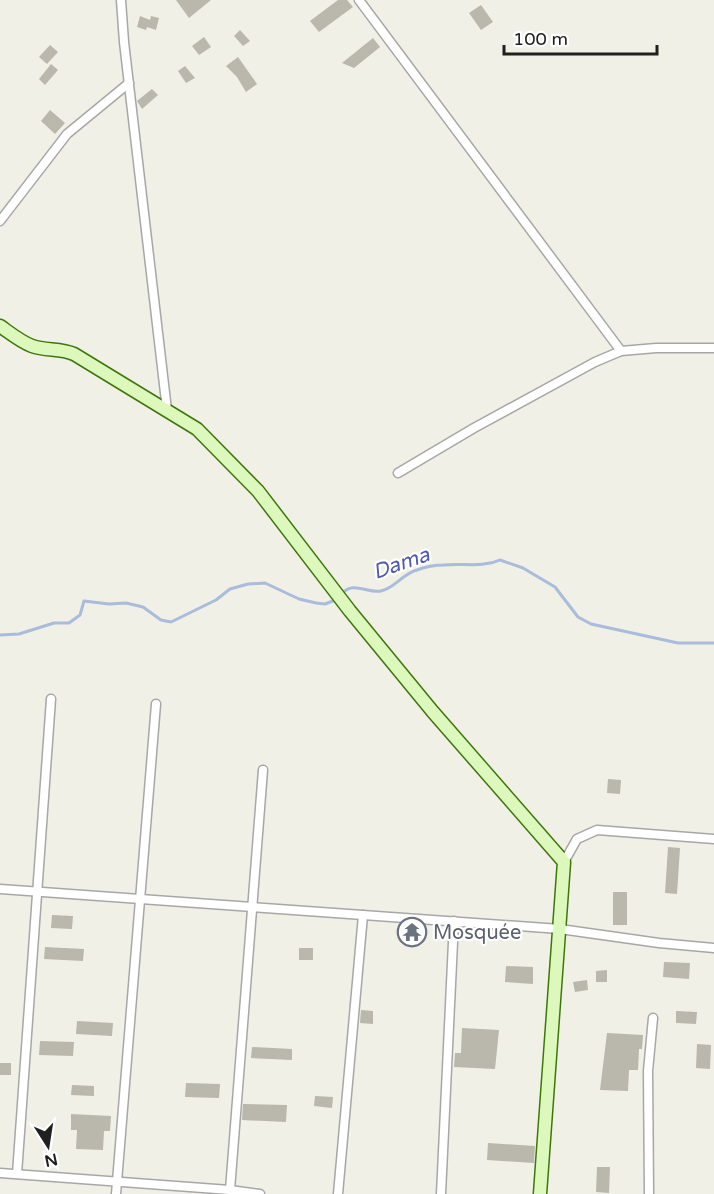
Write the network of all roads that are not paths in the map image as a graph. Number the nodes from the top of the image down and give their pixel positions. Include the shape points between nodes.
1 (122, 0) edge
2 (359, 0) edge
3 (129, 83) junction
4 (0, 221) edge
5 (0, 326) edge
6 (714, 348) edge
7 (621, 351) junction
8 (167, 410) junction
9 (398, 473) dead end
10 (51, 699) dead end
11 (156, 704) dead end
12 (263, 770) dead end
13 (714, 838) edge
14 (564, 862) junction
15 (0, 889) edge
16 (37, 891) junction
17 (140, 899) junction
18 (253, 907) junction
19 (363, 915) junction
20 (454, 921) junction
21 (560, 929) junction
22 (714, 948) edge
23 (653, 1018) dead end
24 (0, 1173) edge
25 (17, 1174) junction
26 (117, 1182) junction
27 (230, 1190) junction
28 (116, 1194) edge
29 (260, 1194) edge
30 (338, 1194) edge
31 (441, 1194) edge
32 (540, 1194) edge
33 (649, 1194) edge

1 - 3 street
2 - 7 street
3 - 4 street via 67,134
3 - 8 street
5 - 8 street via 31,346 74,354
6 - 7 street
7 - 9 street via 474,428
8 - 14 street via 197,429 258,491 433,712
10 - 16 street
11 - 17 street
12 - 18 street
13 - 14 street via 597,830 577,839
14 - 21 street
15 - 16 street
16 - 17 street
16 - 25 street
17 - 18 street
17 - 26 street
18 - 19 street
18 - 27 street
19 - 20 street
19 - 30 street
20 - 21 street
20 - 31 street
21 - 22 street
21 - 32 street
23 - 33 street via 648,1071
24 - 25 street
25 - 26 street
26 - 27 street
26 - 28 street
27 - 29 street

